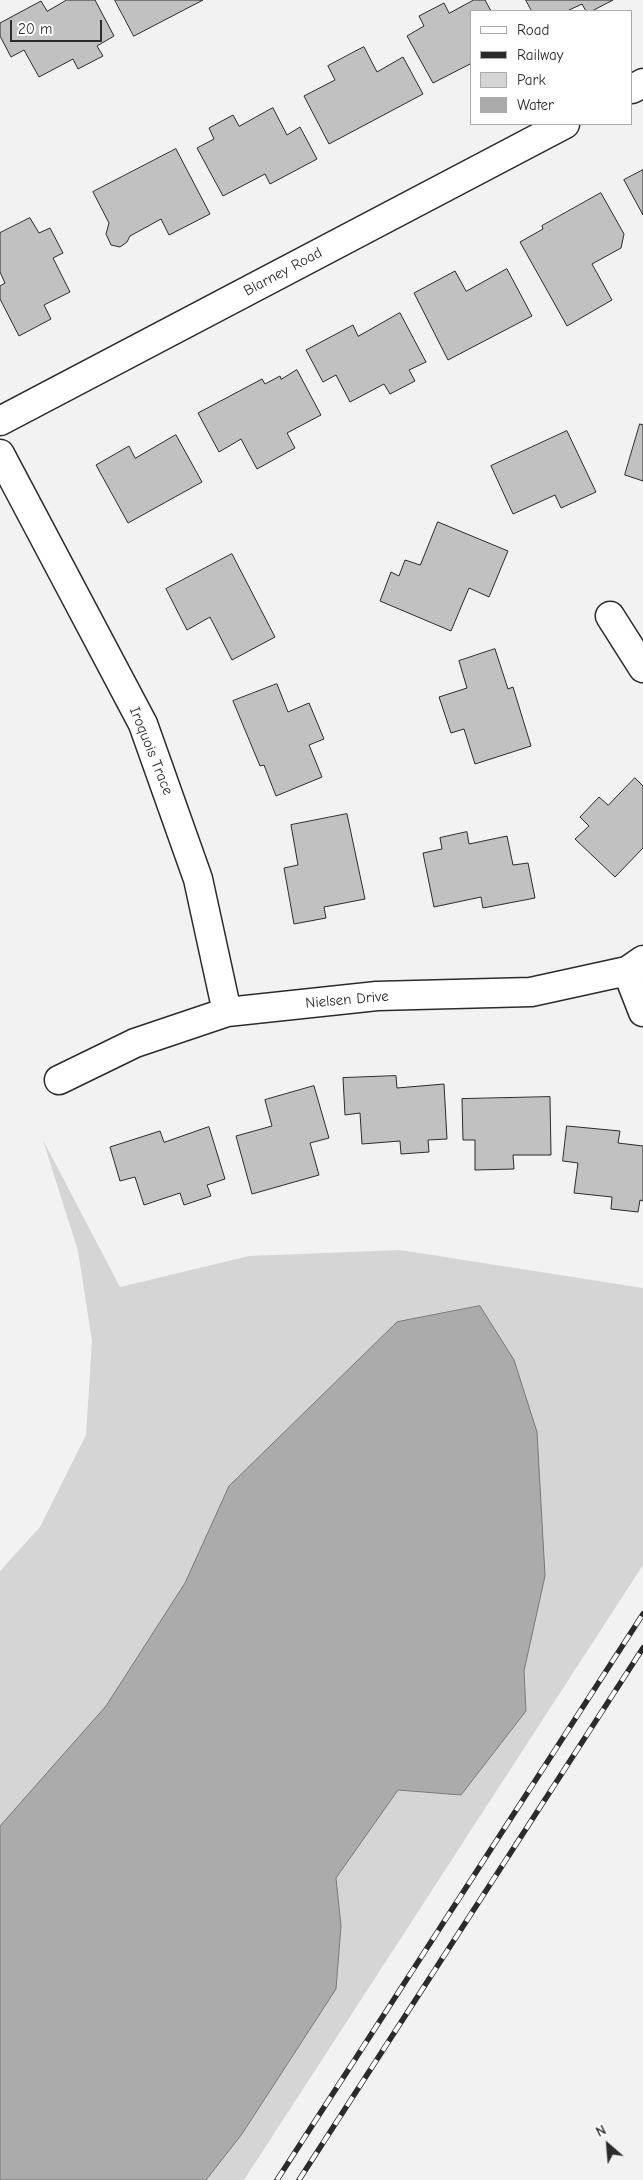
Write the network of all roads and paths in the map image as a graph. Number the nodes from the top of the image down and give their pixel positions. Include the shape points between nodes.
1 (563, 125) edge
2 (0, 421) edge
3 (0, 454) edge
4 (610, 616) dead end
5 (643, 668) edge
6 (635, 965) edge
7 (227, 1012) junction
8 (643, 1012) edge
9 (59, 1080) dead end

1 - 2 street, Blarney Road
3 - 7 street, Iroquois Trace via 143,724 198,879
4 - 5 street
6 - 7 street, Nielsen Drive via 531,992 377,996
6 - 8 street
7 - 9 street, Nielsen Drive via 135,1043

